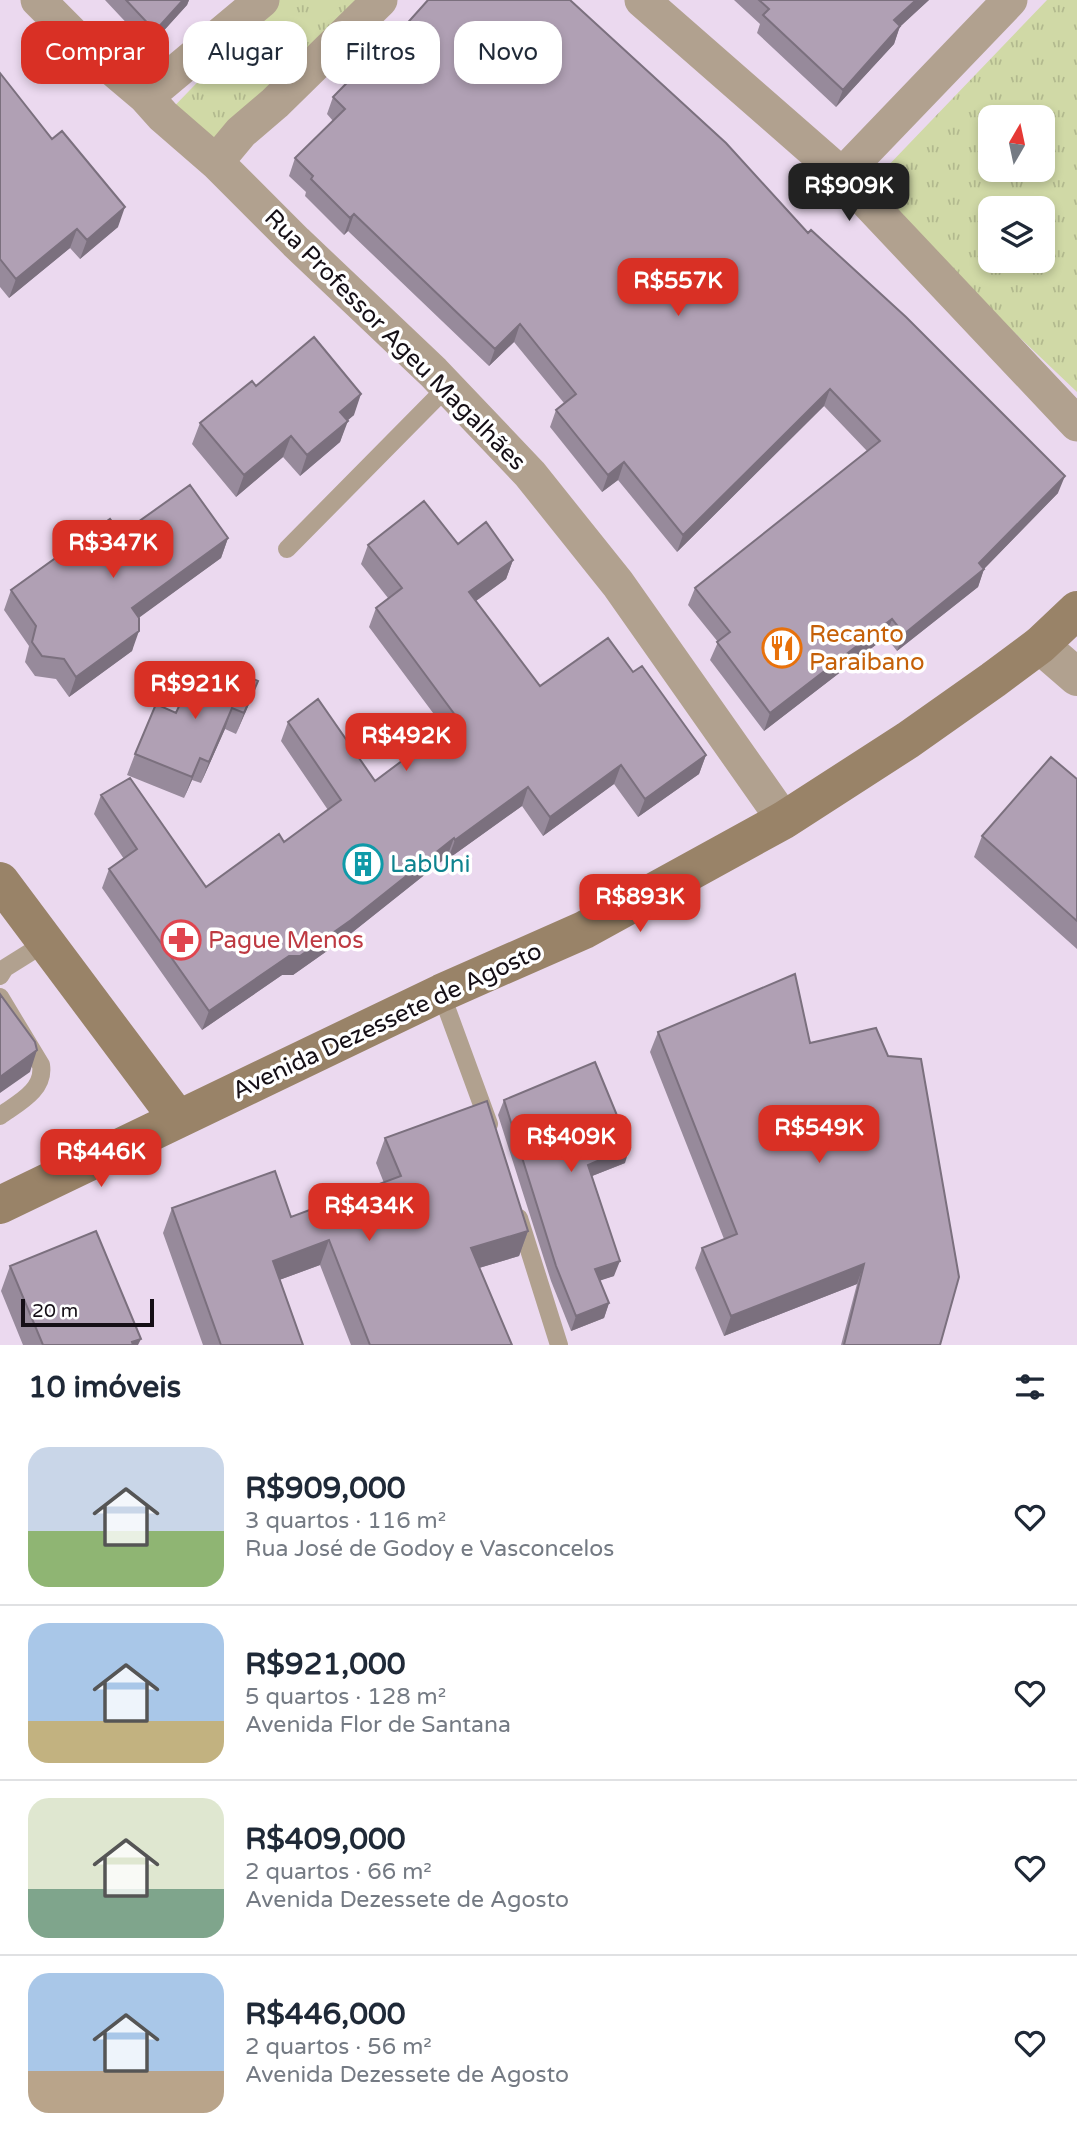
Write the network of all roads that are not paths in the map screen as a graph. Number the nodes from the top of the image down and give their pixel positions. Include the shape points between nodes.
1 (38, 0) edge
2 (262, 0) edge
3 (380, 0) edge
4 (642, 0) edge
5 (1010, 0) edge
6 (146, 97) junction
7 (216, 162) junction
8 (842, 175) junction
9 (447, 387) junction
10 (1077, 424) edge
11 (286, 549) dead end
12 (1077, 610) edge
13 (1040, 645) junction
14 (1077, 677) edge
15 (784, 820) junction
16 (0, 881) edge
17 (45, 943) junction
18 (0, 976) edge
19 (441, 993) junction
20 (0, 997) edge
21 (0, 1116) edge
22 (178, 1119) junction
23 (493, 1137) edge
24 (514, 1202) edge
25 (0, 1205) edge
26 (559, 1345) edge

1 - 6 street, Rua Professor Ageu Magalhães
2 - 6 street
3 - 7 street via 241,132
4 - 8 street
5 - 8 street
6 - 7 street, Rua Professor Ageu Magalhães
7 - 9 street, Rua Professor Ageu Magalhães
8 - 10 street
9 - 11 lane
9 - 15 street, Rua Professor Ageu Magalhães via 530,474 618,584
12 - 13 main road, Avenida Dezessete de Agosto
13 - 14 street
13 - 15 main road, Avenida Dezessete de Agosto via 908,740
15 - 19 main road, Avenida Dezessete de Agosto via 584,930
16 - 17 main road
17 - 18 lane
17 - 22 main road
19 - 22 main road, Avenida Dezessete de Agosto
19 - 23 lane
20 - 21 lane via 43,1075 38,1087
22 - 25 main road, Avenida Dezessete de Agosto
24 - 26 lane

